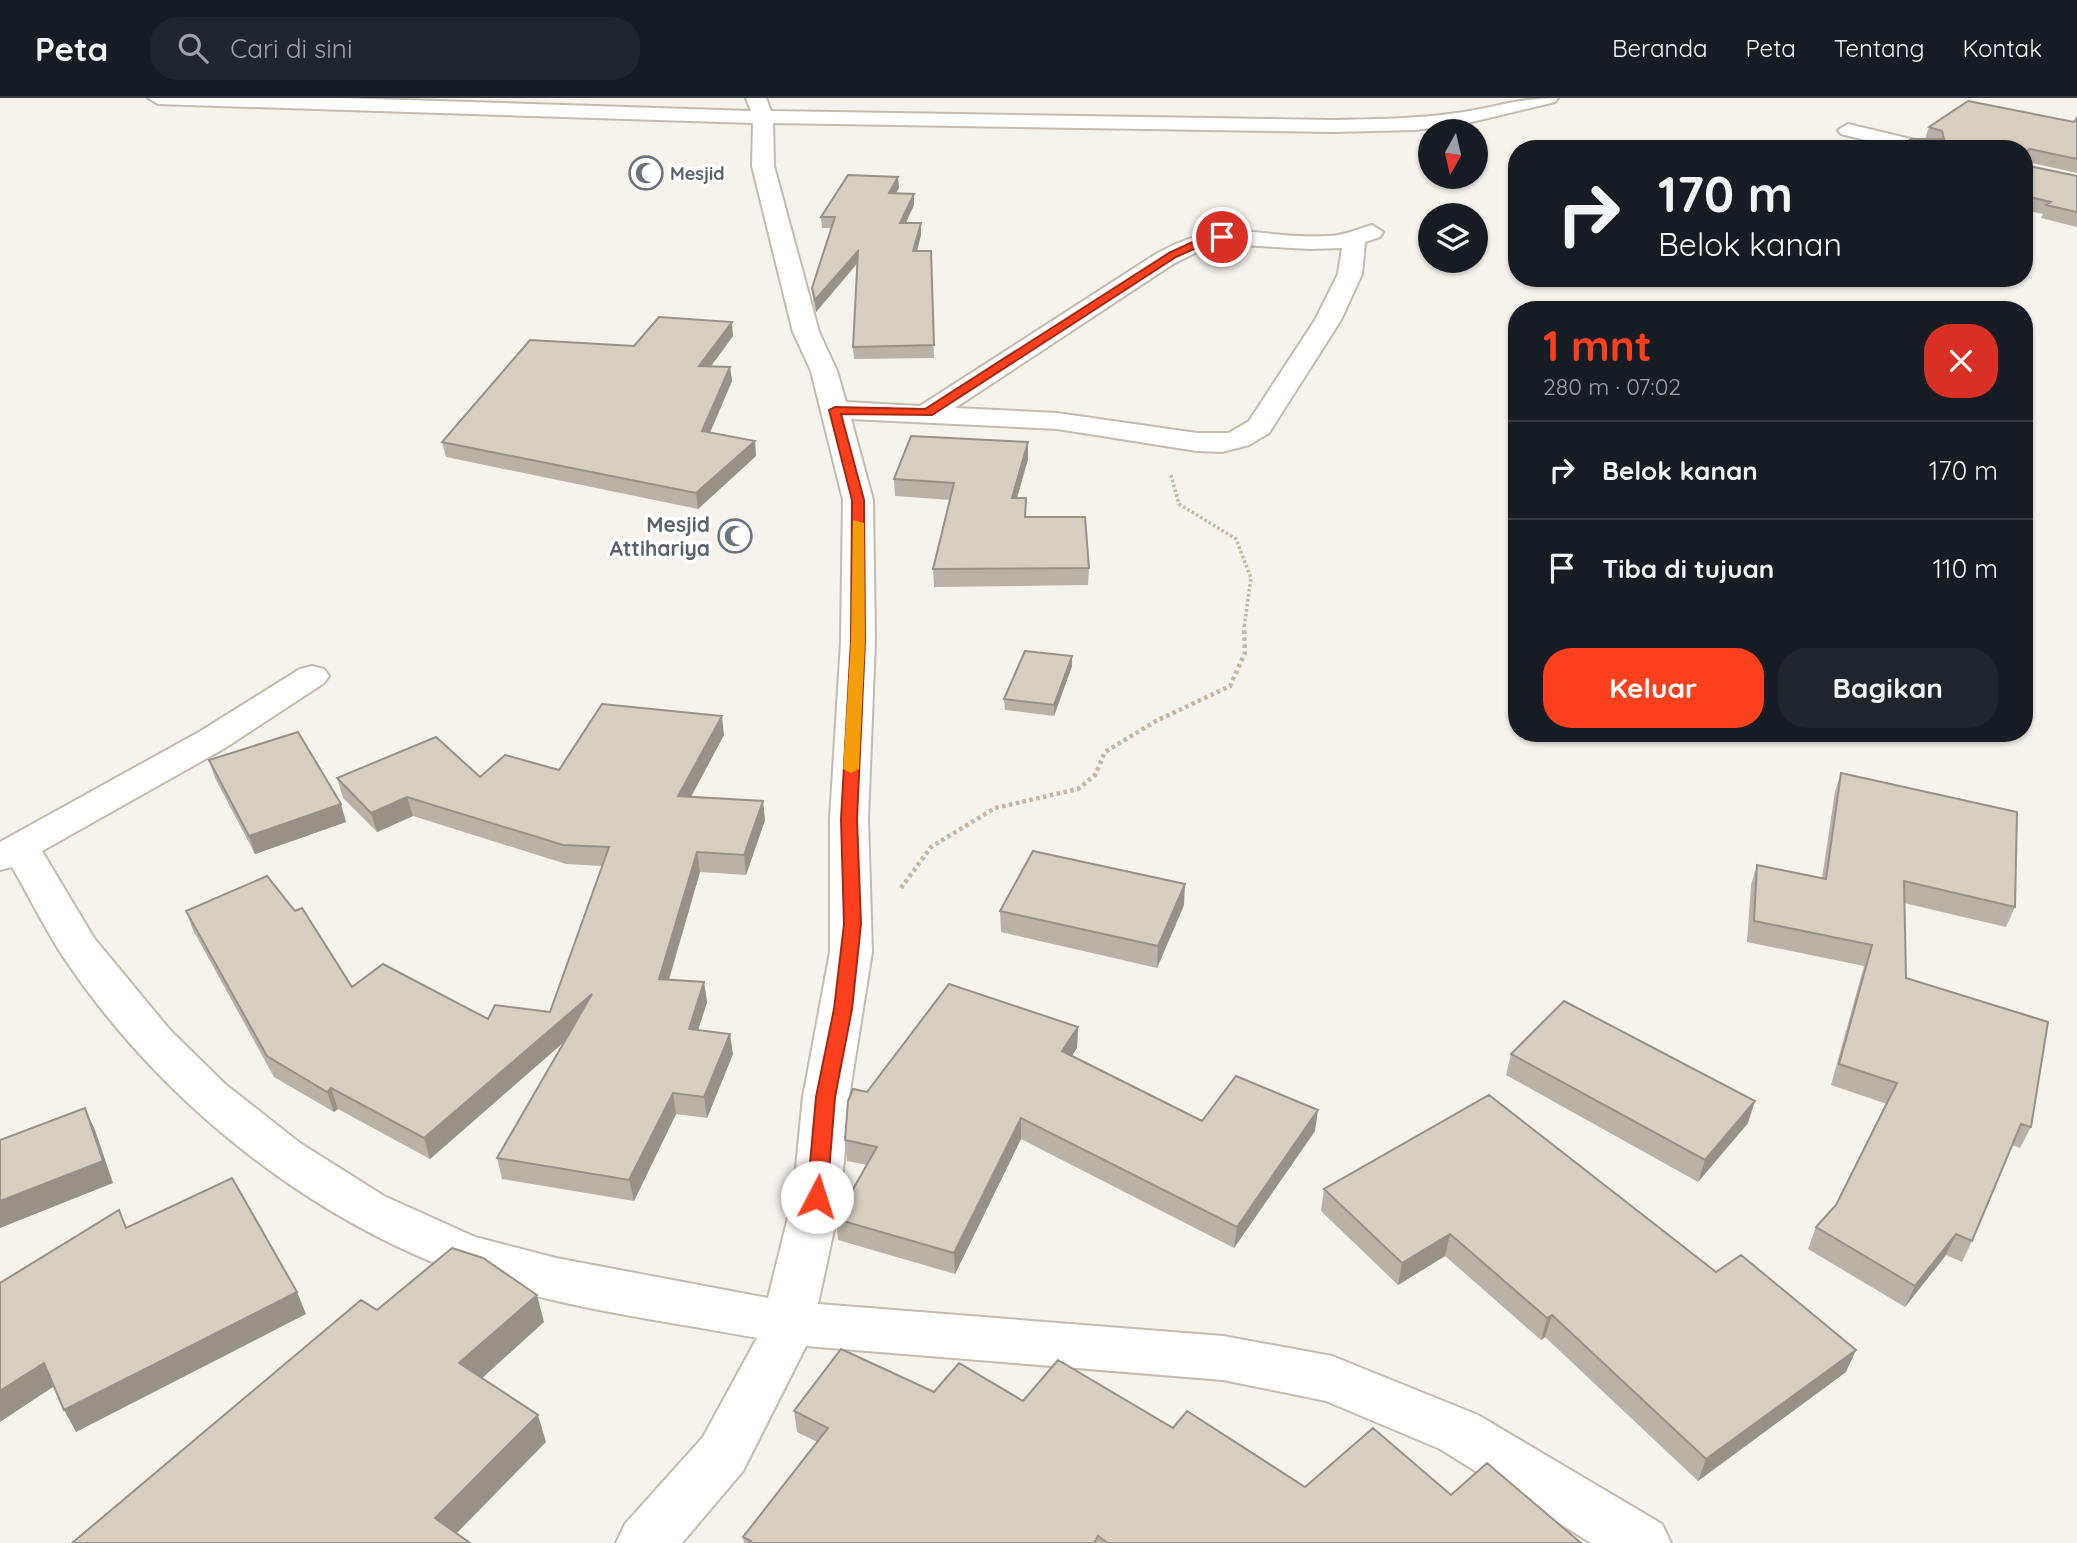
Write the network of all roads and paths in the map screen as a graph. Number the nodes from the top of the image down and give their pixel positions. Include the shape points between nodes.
1 (158, 98) edge
2 (1548, 98) edge
3 (759, 108) edge
4 (1848, 130) dead end
5 (1891, 140) edge
6 (835, 410) junction
7 (928, 413) junction
8 (1197, 442) junction
9 (312, 677) dead end
10 (10, 852) edge
11 (851, 953) junction
12 (788, 1323) junction
13 (645, 1543) edge
14 (1642, 1543) edge

1 - 3 street
2 - 3 street via 1460,119 1333,126
3 - 6 street via 763,166 806,332
4 - 5 street
6 - 7 street
6 - 11 street via 858,500 858,641 849,819
7 - 8 street via 1058,421
7 - 8 street via 1132,279 1202,242 1222,237 1320,245 1363,237 1341,298 1259,427 1239,439
8 - 11 path via 1171,473 1179,504 1236,539 1251,578 1244,614 1245,653 1230,686 1156,721 1105,752 1095,775 1078,789 995,808 930,847
9 - 10 street via 212,740
10 - 12 street via 154,1041 209,1096 272,1147 368,1210 464,1254 556,1279
11 - 12 street via 826,1097 817,1197
12 - 13 street via 776,1358 723,1454
12 - 14 street via 1223,1358 1332,1379 1459,1432

